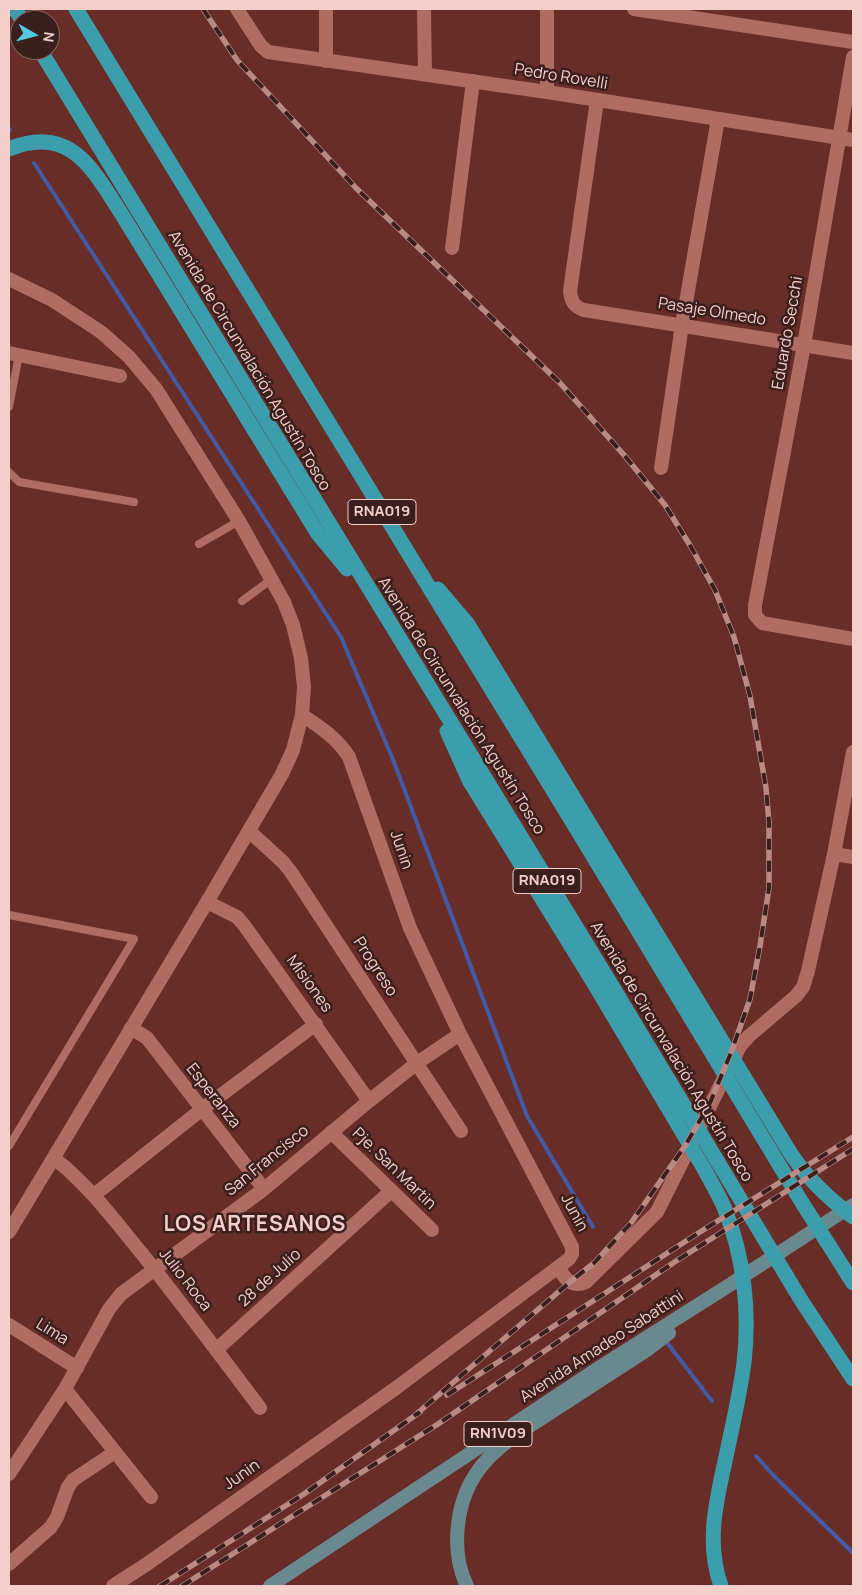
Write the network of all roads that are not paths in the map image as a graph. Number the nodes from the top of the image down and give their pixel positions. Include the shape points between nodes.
1 (76, 9) edge
2 (237, 9) edge
3 (326, 9) edge
4 (424, 9) edge
5 (547, 9) edge
6 (634, 9) edge
7 (853, 42) edge
8 (853, 57) edge
9 (46, 60) edge
10 (326, 61) junction
11 (425, 74) junction
12 (473, 81) junction
13 (547, 92) junction
14 (597, 100) junction
15 (718, 119) junction
16 (847, 139) edge
17 (9, 149) edge
18 (452, 248) dead end
19 (9, 279) edge
20 (682, 325) junction
21 (804, 345) junction
22 (853, 353) edge
23 (14, 354) edge
24 (120, 376) dead end
25 (9, 408) edge
26 (661, 468) dead end
27 (9, 472) edge
28 (134, 502) dead end
29 (239, 521) junction
30 (199, 544) dead end
31 (272, 579) junction
32 (242, 601) dead end
33 (385, 615) junction
34 (853, 639) edge
35 (302, 715) junction
36 (853, 752) edge
37 (248, 831) junction
38 (834, 854) junction
39 (853, 857) edge
40 (207, 902) junction
41 (9, 915) edge
42 (695, 1010) junction
43 (316, 1024) junction
44 (131, 1028) junction
45 (460, 1034) junction
46 (417, 1063) junction
47 (670, 1097) junction
48 (369, 1100) junction
49 (201, 1110) junction
50 (461, 1131) dead end
51 (331, 1132) junction
52 (9, 1146) edge
53 (54, 1158) junction
54 (264, 1189) junction
55 (391, 1191) junction
56 (94, 1195) junction
57 (853, 1204) edge
58 (853, 1216) edge
59 (432, 1230) dead end
60 (9, 1232) edge
61 (559, 1266) junction
62 (759, 1266) junction
63 (154, 1268) junction
64 (850, 1278) edge
65 (728, 1286) junction
66 (9, 1325) edge
67 (216, 1350) junction
68 (77, 1368) junction
69 (853, 1379) edge
70 (65, 1389) junction
71 (260, 1408) dead end
72 (115, 1452) junction
73 (9, 1474) edge
74 (151, 1497) dead end
75 (9, 1564) edge
76 (113, 1586) edge
77 (270, 1586) edge
78 (467, 1586) edge
79 (721, 1586) edge

1 - 42 highway, RNA019 via 405,549 467,623
2 - 10 street, Pedro Rovelli via 264,50
3 - 10 street
4 - 11 street
5 - 13 street
6 - 7 street
8 - 16 street, Eduardo Secchi
9 - 33 highway, Avenida de Circunvalación Agustín Tosco / RNA019
10 - 11 street, Pedro Rovelli
11 - 12 street, Pedro Rovelli
12 - 13 street, Pedro Rovelli
12 - 18 street
13 - 14 street, Pedro Rovelli
14 - 15 street, Pedro Rovelli
14 - 20 street, Pasaje Olmedo via 570,298 573,304 584,310
15 - 16 street, Pedro Rovelli
15 - 20 street
16 - 21 street, Eduardo Secchi
17 - 33 highway via 31,141 44,142 70,149 86,162 121,213 318,534
19 - 29 street via 87,322 129,358 156,389
20 - 21 street, Pasaje Olmedo
20 - 26 street
21 - 22 street, Pasaje Olmedo
21 - 34 street, Eduardo Secchi via 755,615 768,626
23 - 24 street
23 - 25 lane
27 - 28 lane via 19,482
29 - 30 lane
29 - 31 street
31 - 32 lane
31 - 35 street via 293,625 301,658
33 - 47 highway, Avenida de Circunvalación Agustín Tosco / RNA019
35 - 37 street via 293,750 282,774
35 - 45 street, Junin via 330,734 349,757 410,928
36 - 38 street
37 - 40 street
37 - 46 street, Progreso via 291,872
38 - 39 street
38 - 61 street via 802,987 740,1046 657,1212 586,1282 570,1282 562,1275
40 - 43 street, Misiones via 237,917
40 - 44 street
41 - 52 lane via 134,939
42 - 58 highway via 798,1165 836,1204
42 - 64 highway via 801,1201
43 - 48 street, Misiones
43 - 49 street
44 - 49 street, Esperanza via 147,1038
44 - 53 street
45 - 46 street, San Francisco
45 - 61 street, Junin via 572,1247 569,1259
46 - 48 street, San Francisco
46 - 50 street, Progreso
47 - 69 highway, Avenida de Circunvalación Agustín Tosco / RNA019
47 - 79 highway via 729,1221 744,1284 746,1342 713,1528 715,1562
48 - 51 street, San Francisco
49 - 54 street, Esperanza
49 - 56 street
51 - 54 street, San Francisco
51 - 55 street, Pje. San Martin
53 - 56 street, Julio Roca
53 - 60 street
54 - 63 street, San Francisco
55 - 59 street, Pje. San Martin
55 - 67 street, 28 de Julio
56 - 63 street, Julio Roca
57 - 62 main road, Avenida Amadeo Sabattini / RN1V09
58 - 62 main road
61 - 76 street, Junin via 396,1388
62 - 65 main road, Avenida Amadeo Sabattini / RN1V09
63 - 67 street, Julio Roca
63 - 68 street, San Francisco via 121,1294
65 - 77 main road, Avenida Amadeo Sabattini / RN1V09
65 - 78 main road via 647,1350 521,1432 486,1460 468,1486 460,1516 458,1548
66 - 68 street, Lima
67 - 71 street, Julio Roca
68 - 70 street, San Francisco
70 - 72 street
70 - 73 street, San Francisco
72 - 74 street
72 - 75 street via 73,1480 51,1527

